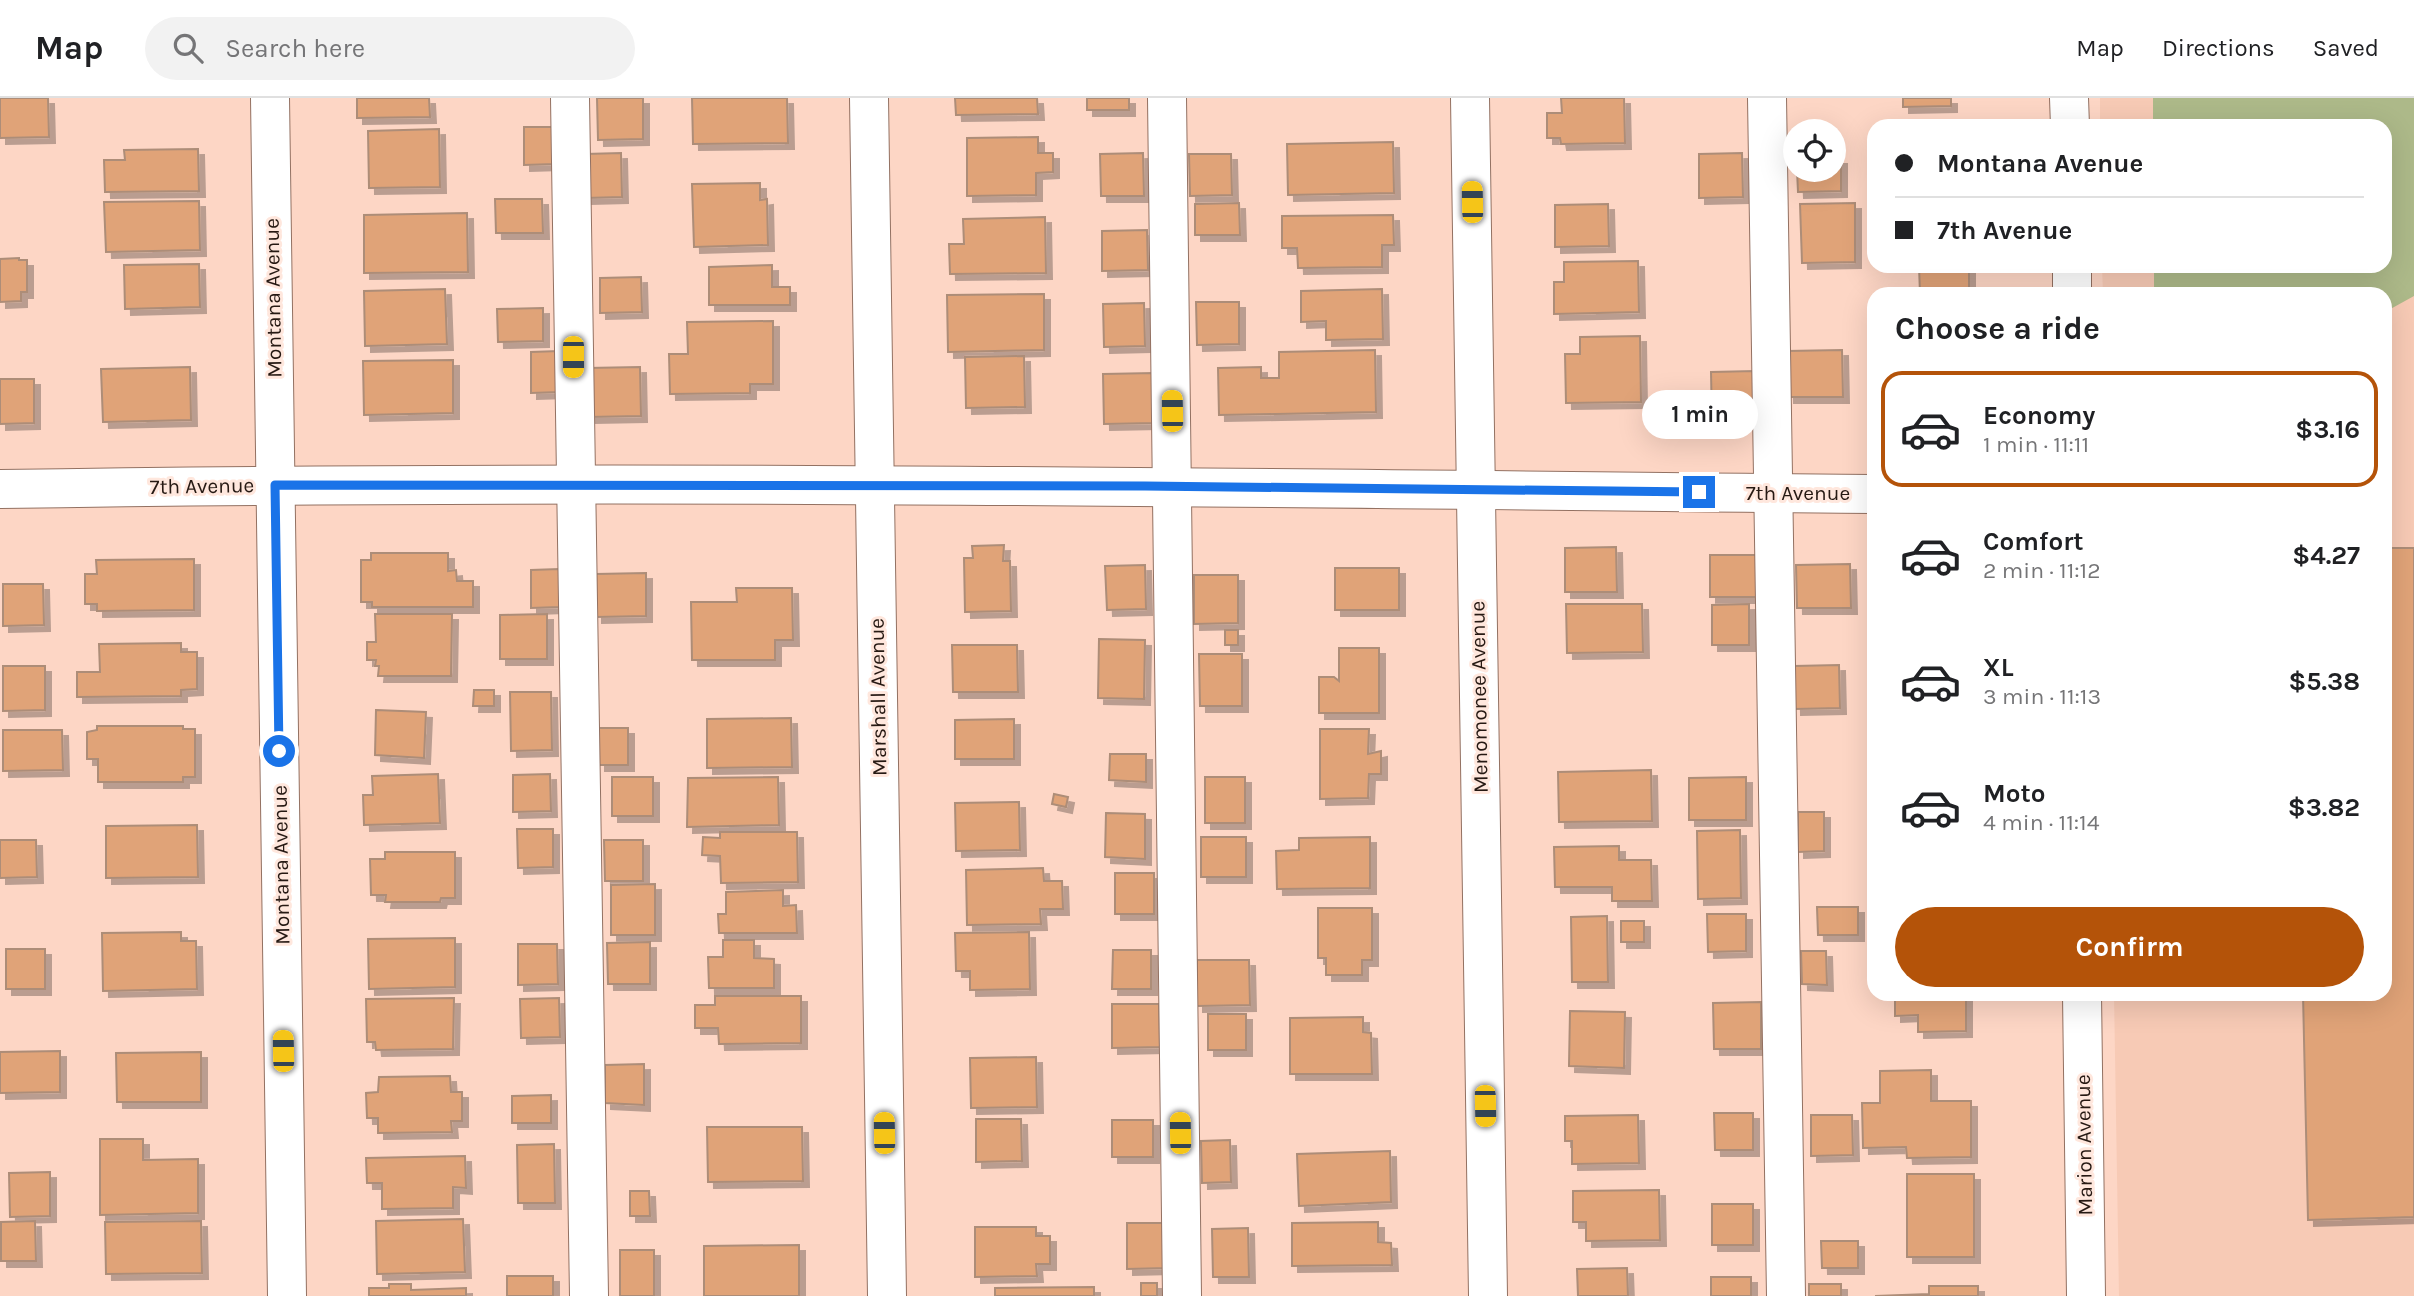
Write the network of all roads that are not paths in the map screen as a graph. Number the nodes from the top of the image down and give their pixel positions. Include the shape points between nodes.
1 (270, 98) edge
2 (569, 98) edge
3 (869, 98) edge
4 (1167, 98) edge
5 (1470, 98) edge
6 (1768, 98) edge
7 (2069, 98) edge
8 (2070, 119) edge
9 (275, 485) junction
10 (875, 485) junction
11 (574, 486) junction
12 (1173, 487) junction
13 (0, 489) edge
14 (1476, 491) junction
15 (1775, 493) junction
16 (1867, 494) edge
17 (2082, 1001) edge
18 (287, 1296) edge
19 (589, 1296) edge
20 (887, 1296) edge
21 (1182, 1296) edge
22 (1488, 1296) edge
23 (1787, 1296) edge
24 (2086, 1296) edge

1 - 9 street, Montana Avenue
2 - 11 street
3 - 10 street, Marshall Avenue
4 - 12 street
5 - 14 street, Menomonee Avenue
6 - 15 street
7 - 8 street
9 - 11 street, 7th Avenue
9 - 13 street, 7th Avenue
9 - 18 street, Montana Avenue
10 - 11 street, 7th Avenue
10 - 12 street, 7th Avenue
10 - 20 street, Marshall Avenue
11 - 19 street
12 - 14 street, 7th Avenue
12 - 21 street
14 - 15 street, 7th Avenue
14 - 22 street, Menomonee Avenue
15 - 16 street, 7th Avenue
15 - 23 street
17 - 24 street, Marion Avenue

